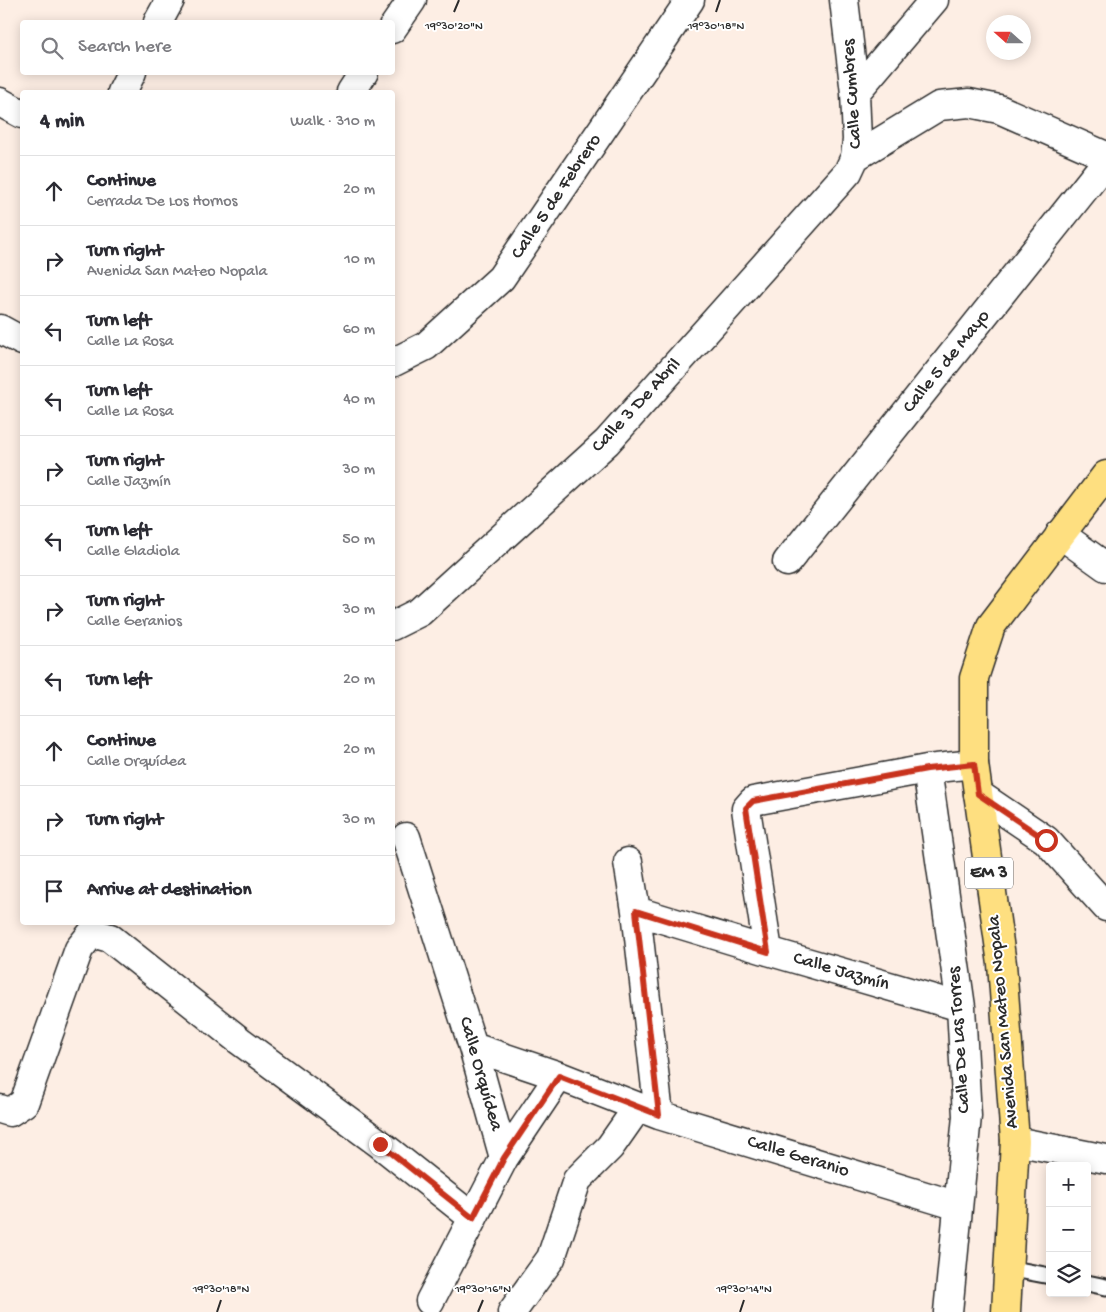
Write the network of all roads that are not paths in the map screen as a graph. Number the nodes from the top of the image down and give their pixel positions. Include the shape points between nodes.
1 (170, 0) edge
2 (412, 0) edge
3 (690, 0) edge
4 (844, 0) edge
5 (934, 0) edge
6 (159, 20) edge
7 (395, 25) edge
8 (130, 75) edge
9 (362, 75) edge
10 (123, 90) edge
11 (352, 90) edge
12 (855, 93) junction
13 (0, 102) edge
14 (20, 113) edge
15 (1106, 156) edge
16 (855, 157) junction
17 (1106, 162) edge
18 (0, 329) edge
19 (20, 339) edge
20 (395, 362) edge
21 (1106, 474) edge
22 (1060, 534) junction
23 (788, 562) dead end
24 (1106, 567) edge
25 (395, 624) edge
26 (974, 764) junction
27 (927, 769) junction
28 (978, 794) junction
29 (406, 837) dead end
30 (628, 862) dead end
31 (1106, 907) edge
32 (636, 911) junction
33 (768, 952) junction
34 (961, 1007) junction
35 (472, 1047) junction
36 (559, 1076) junction
37 (0, 1109) edge
38 (648, 1111) junction
39 (1015, 1141) junction
40 (504, 1158) junction
41 (1106, 1160) edge
42 (958, 1206) junction
43 (473, 1218) junction
44 (1008, 1268) junction
45 (1046, 1275) edge
46 (1091, 1285) edge
47 (1106, 1287) edge
48 (430, 1301) dead end
49 (512, 1312) edge
50 (948, 1312) edge
51 (1006, 1312) edge

1 - 6 street
2 - 7 street
3 - 20 street, Calle 5 de Febrero via 501,278 426,346
4 - 12 street, Calle Cumbres
5 - 12 street
8 - 10 street
9 - 11 street
12 - 16 street, Calle Cumbres
13 - 14 street
15 - 16 street, Calle Cumbres via 999,109 969,103 939,106
16 - 25 street, Calle 3 De Abril via 839,183 607,442 420,612
17 - 23 street, Calle 5 de Mayo
18 - 19 street
21 - 22 main road, Avenida San Mateo Nopala / EM 3
22 - 24 street
22 - 26 main road, Avenida San Mateo Nopala / EM 3 via 991,626 974,678
26 - 27 street
26 - 28 main road, Avenida San Mateo Nopala / EM 3
27 - 33 street via 753,801 746,808
27 - 34 street, Calle De Las Torres
28 - 31 street via 1046,840
28 - 39 main road, Avenida San Mateo Nopala / EM 3 via 1002,964
29 - 35 street, Calle Orquídea
30 - 32 street
32 - 33 street, Calle Jazmín
32 - 38 street
33 - 34 street, Calle Jazmín
34 - 42 street, Calle De Las Torres via 967,1116
35 - 36 street, Calle Geranio
35 - 40 street, Calle Orquídea
36 - 38 street, Calle Geranio
36 - 40 street
37 - 43 street via 10,1112 24,1103 79,949 92,933 110,938
38 - 42 street, Calle Geranio
38 - 49 street via 577,1180 551,1258
39 - 41 street
39 - 44 main road, Avenida San Mateo Nopala / EM 3
40 - 43 street
42 - 50 street, Calle De Las Torres
43 - 48 street
44 - 45 lane
44 - 51 main road, Avenida San Mateo Nopala / EM 3
46 - 47 lane

